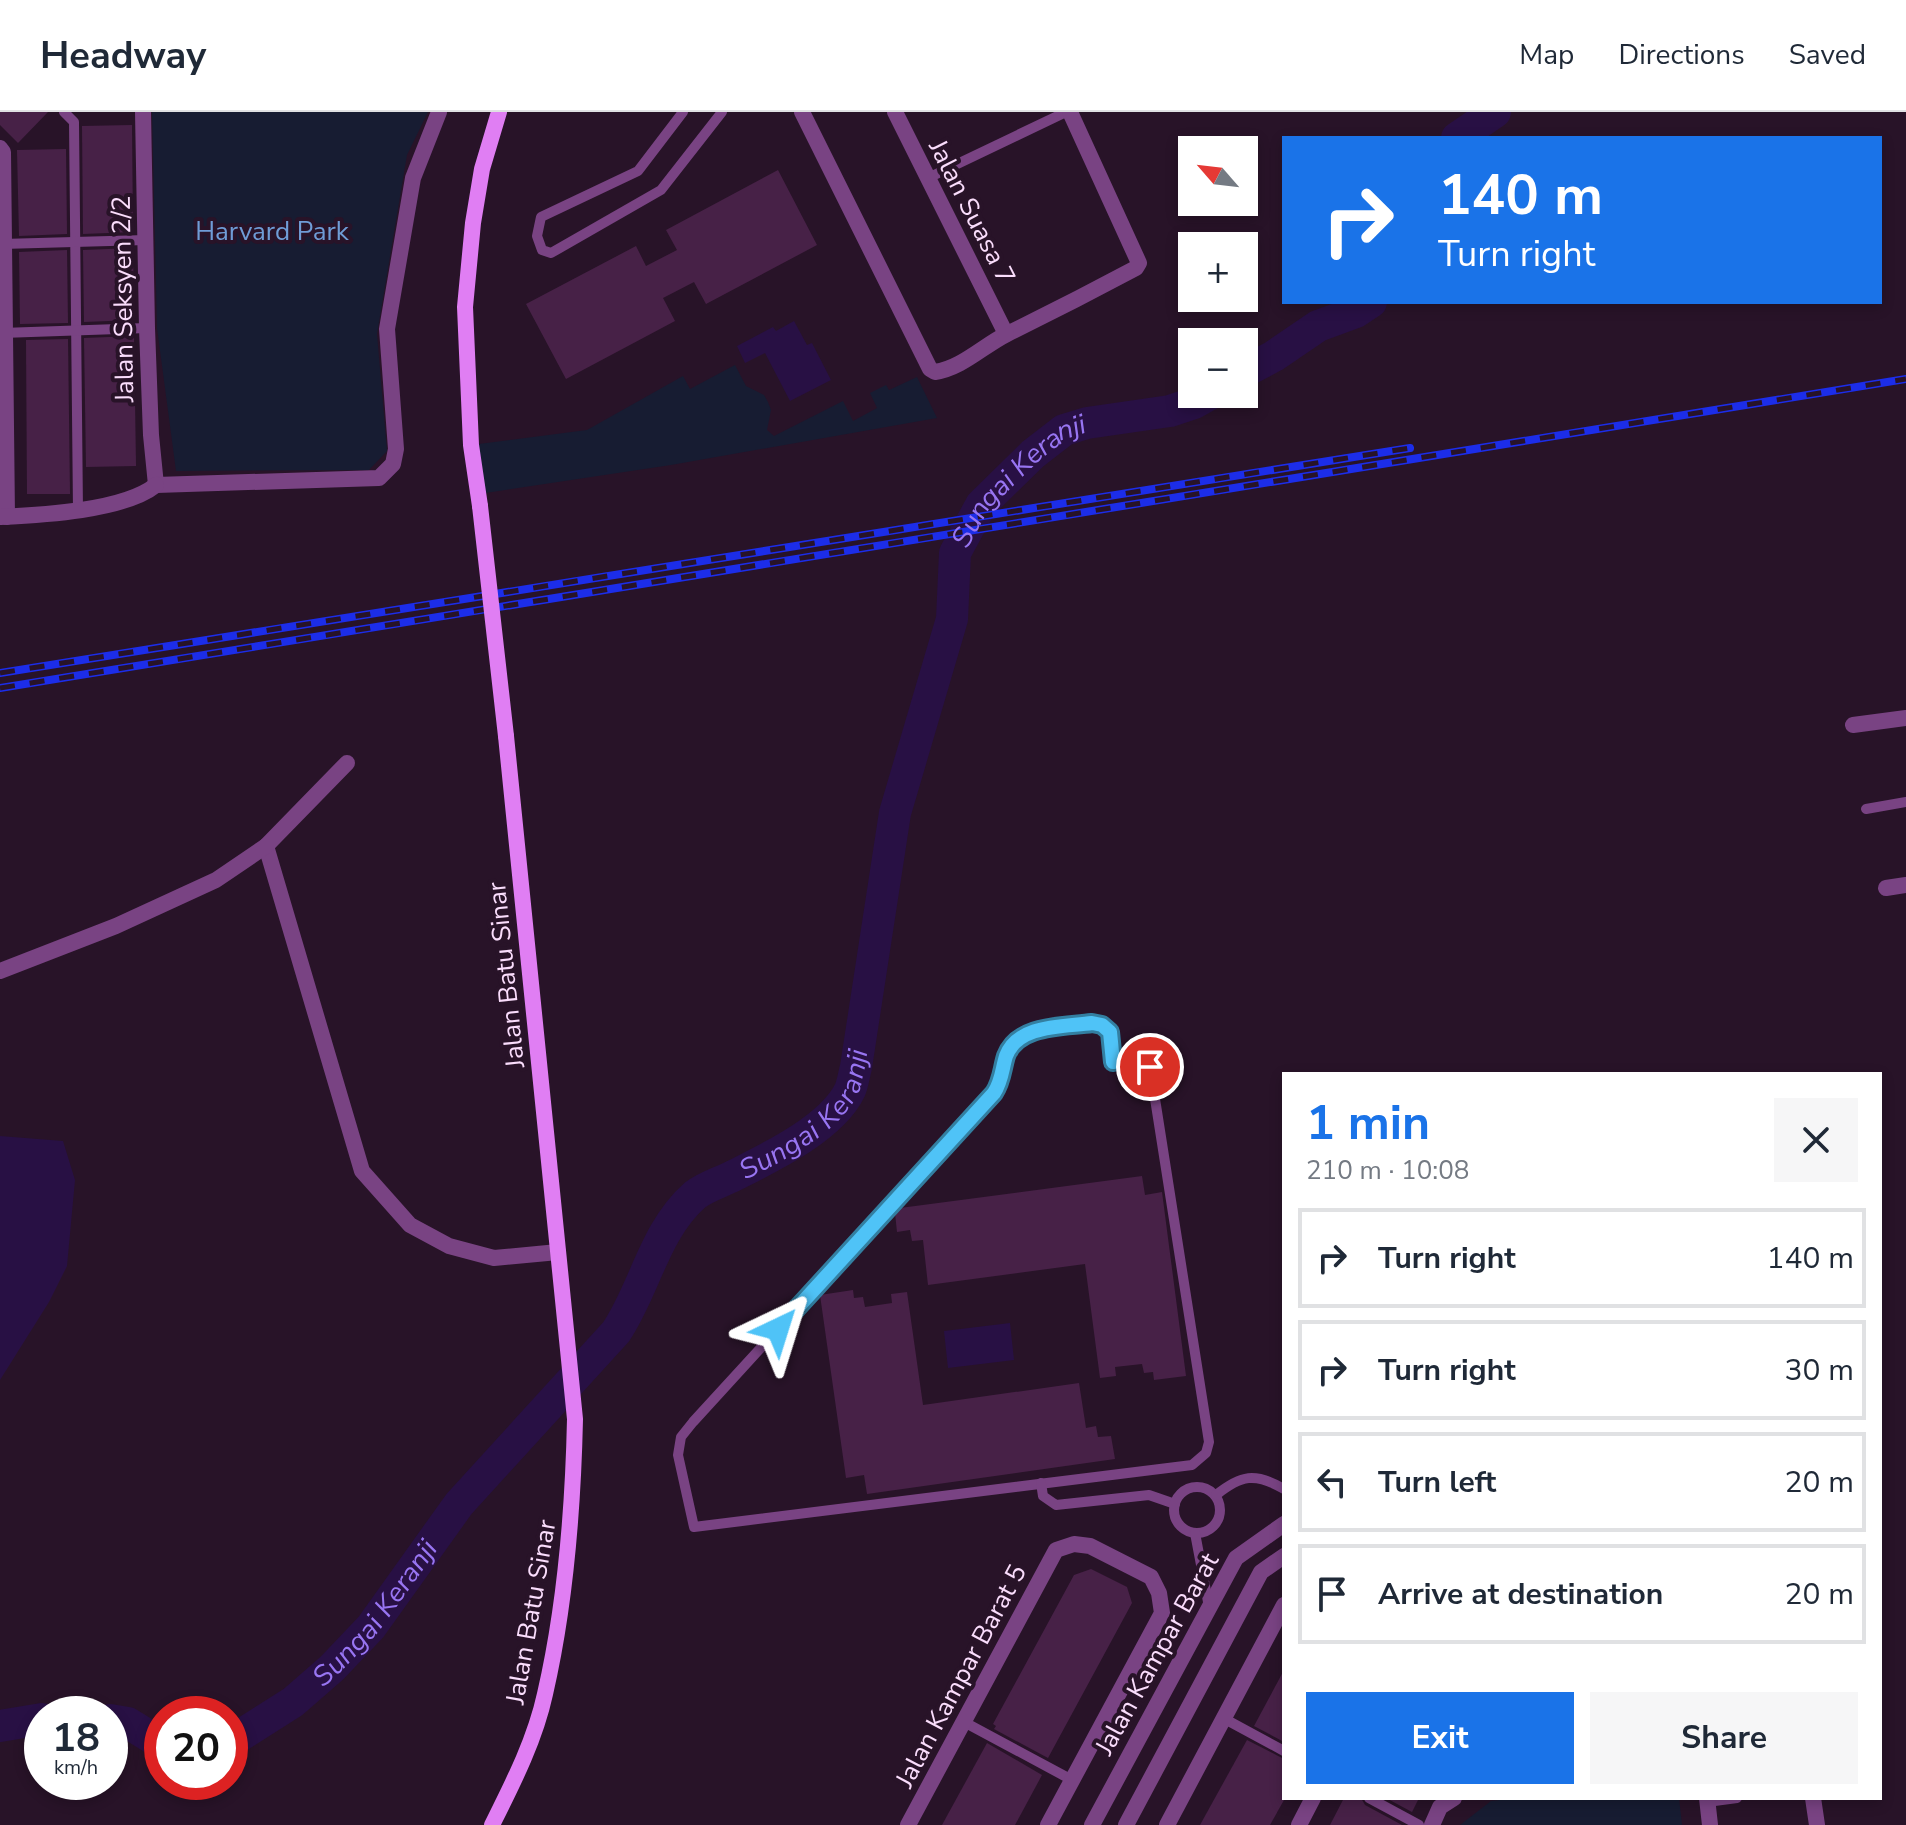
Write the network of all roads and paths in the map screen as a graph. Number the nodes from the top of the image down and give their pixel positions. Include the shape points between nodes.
1 (64, 112) edge
2 (143, 112) edge
3 (439, 112) edge
4 (499, 112) edge
5 (683, 112) edge
6 (722, 112) edge
7 (802, 112) edge
8 (895, 112) edge
9 (1068, 112) edge
10 (0, 148) edge
11 (928, 178) junction
12 (146, 240) junction
13 (75, 242) junction
14 (1, 244) edge
15 (147, 328) junction
16 (76, 330) junction
17 (2, 333) edge
18 (1006, 334) junction
19 (156, 485) junction
20 (78, 511) junction
21 (3, 517) edge
22 (1906, 718) edge
23 (1853, 725) dead end
24 (347, 763) dead end
25 (1906, 802) edge
26 (1866, 809) dead end
27 (266, 846) junction
28 (1906, 885) edge
29 (1886, 888) dead end
30 (0, 971) edge
31 (558, 1252) junction
32 (1041, 1483) junction
33 (1282, 1488) edge
34 (1216, 1495) junction
35 (1175, 1504) junction
36 (1282, 1525) edge
37 (1195, 1533) junction
38 (1282, 1557) edge
39 (1209, 1607) junction
40 (1282, 1609) edge
41 (1223, 1718) junction
42 (964, 1722) junction
43 (1282, 1750) edge
44 (1072, 1780) junction
45 (1312, 1800) edge
46 (1373, 1800) edge
47 (1451, 1800) edge
48 (1707, 1800) edge
49 (1813, 1800) edge
50 (492, 1825) edge
51 (908, 1825) edge
52 (1048, 1825) edge
53 (1092, 1825) edge
54 (1126, 1825) edge
55 (1167, 1825) edge
56 (1299, 1825) edge
57 (1419, 1825) edge
58 (1432, 1825) edge
59 (1710, 1825) edge
60 (1817, 1825) edge

1 - 13 lane via 74,122
2 - 12 street, Jalan Seksyen 2/2
3 - 19 street via 413,178 387,329 393,464 379,478
4 - 31 street, Jalan Batu Sinar, bridge via 482,169 465,307 470,432
5 - 6 lane via 638,171 541,217 537,236 542,250 551,253 661,190
7 - 18 street via 930,369 951,367
8 - 11 street, Jalan Suasa 7
9 - 11 lane
9 - 18 street via 1139,263
10 - 14 street
11 - 18 street, Jalan Suasa 7
12 - 13 lane
12 - 15 street, Jalan Seksyen 2/2
13 - 14 lane
13 - 16 lane
14 - 17 street
15 - 16 lane
15 - 19 street, Jalan Seksyen 2/2
16 - 17 lane
16 - 20 lane
17 - 21 street
19 - 20 street via 145,494
20 - 21 street
22 - 23 street
24 - 27 street
25 - 26 lane
27 - 30 street via 216,880
27 - 31 street via 362,1171 410,1225 449,1246 494,1258
28 - 29 street
31 - 50 street, Jalan Batu Sinar via 575,1419 573,1506 545,1696 523,1762
32 - 32 lane via 694,1527 678,1455 681,1437 693,1422 994,1093 1014,1040 1092,1023 1110,1032 1113,1062 1136,1058 1150,1067 1209,1442 1206,1453 1192,1465
32 - 35 lane via 1043,1496 1056,1505 1149,1495
33 - 34 lane via 1269,1480 1245,1478
34 - 35 lane via 1196,1486 1182,1492
34 - 37 lane via 1221,1509 1216,1524
35 - 37 lane via 1176,1520
36 - 39 street, Jalan Kampar Barat via 1236,1558
37 - 39 lane
38 - 54 street, Jalan Kampar Barat via 1261,1572
39 - 53 street, Jalan Kampar Barat
40 - 41 street
41 - 43 lane
41 - 55 street
42 - 44 lane
42 - 44 street, Jalan Kampar Barat 5 via 1056,1550 1090,1546 1151,1577 1162,1613
42 - 51 street, Jalan Kampar Barat 5
44 - 52 street
45 - 56 street
46 - 57 lane
47 - 58 street via 1440,1807
48 - 59 street
49 - 60 street

